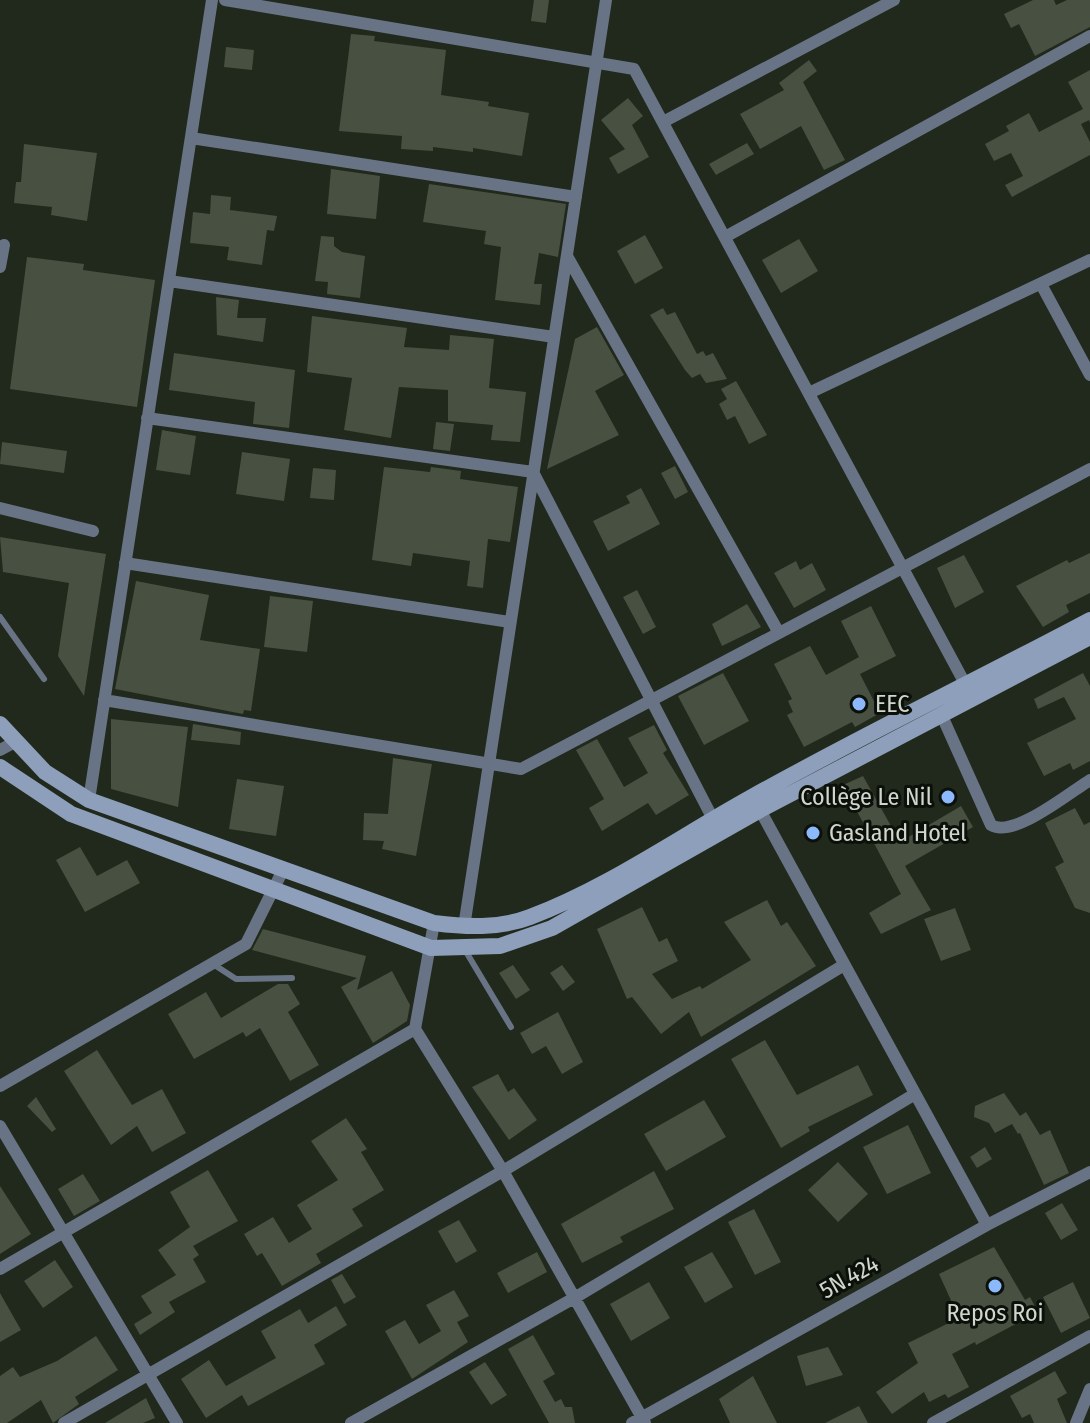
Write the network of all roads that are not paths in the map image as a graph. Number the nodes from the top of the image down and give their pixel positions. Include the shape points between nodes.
1 (212, 0) edge
2 (225, 0) edge
3 (606, 0) edge
4 (894, 0) edge
5 (1090, 36) edge
6 (596, 62) junction
7 (663, 122) junction
8 (191, 138) junction
9 (576, 197) junction
10 (725, 237) junction
11 (4, 245) dead end
12 (567, 256) junction
13 (1090, 260) edge
14 (0, 267) edge
15 (169, 281) junction
16 (1042, 286) junction
17 (554, 337) junction
18 (1090, 375) edge
19 (809, 393) junction
20 (147, 418) junction
21 (1090, 469) edge
22 (533, 472) junction
23 (0, 508) edge
24 (93, 531) dead end
25 (125, 563) junction
26 (903, 567) junction
27 (0, 617) edge
28 (1090, 620) edge
29 (510, 622) junction
30 (779, 633) junction
31 (1090, 637) edge
32 (44, 679) dead end
33 (970, 692) junction
34 (104, 700) junction
35 (651, 700) junction
36 (942, 716) junction
37 (0, 724) edge
38 (7, 746) edge
39 (489, 763) junction
40 (0, 767) edge
41 (1090, 780) edge
42 (89, 800) junction
43 (760, 810) junction
44 (713, 819) junction
45 (284, 868) junction
46 (274, 889) junction
47 (434, 923) junction
48 (464, 927) junction
49 (431, 948) junction
50 (465, 950) junction
51 (213, 964) junction
52 (844, 965) junction
53 (292, 978) dead end
54 (511, 1027) dead end
55 (415, 1029) junction
56 (0, 1086) edge
57 (915, 1094) junction
58 (0, 1126) edge
59 (503, 1171) junction
60 (1090, 1172) edge
61 (987, 1225) junction
62 (64, 1232) junction
63 (0, 1269) edge
64 (576, 1297) junction
65 (1090, 1336) edge
66 (148, 1372) junction
67 (1090, 1389) edge
68 (640, 1421) edge
69 (64, 1423) edge
70 (177, 1423) edge
71 (351, 1423) edge
72 (933, 1423) edge
73 (1076, 1423) edge

1 - 8 street
2 - 6 street
3 - 6 street
4 - 7 street
5 - 10 street
6 - 7 street via 634,69
6 - 9 street
7 - 10 street
8 - 9 street
8 - 15 street
9 - 12 street
10 - 19 street
11 - 14 street
12 - 17 street
12 - 30 street
13 - 16 street
15 - 17 street
15 - 20 street
16 - 18 street
16 - 19 street
17 - 22 street
19 - 26 street
20 - 22 street
20 - 25 street
21 - 26 street
22 - 29 street
22 - 35 street
23 - 24 street
25 - 29 street
25 - 34 street
26 - 30 street
26 - 33 street
27 - 32 lane
28 - 33 main road
29 - 39 street
30 - 35 street
31 - 33 main road
33 - 36 main road
33 - 44 main road
34 - 39 street
34 - 42 street
35 - 39 street via 521,769
35 - 44 street
36 - 41 street via 991,825 998,829 1014,828
36 - 43 main road
37 - 38 main road
38 - 42 main road
39 - 48 street
40 - 46 main road via 71,814
42 - 45 main road
43 - 50 main road via 552,928 500,946
43 - 52 street
44 - 48 main road via 528,918
45 - 46 street
45 - 47 main road
46 - 49 main road
46 - 51 street via 246,944
47 - 48 main road
47 - 49 street
49 - 50 main road
49 - 55 street
50 - 54 lane
51 - 53 lane via 236,979
51 - 56 street
52 - 57 street
52 - 59 street
55 - 59 street
55 - 62 street
57 - 61 street
57 - 64 street
58 - 62 street
59 - 64 street
59 - 66 street
60 - 61 street, 5N.424
61 - 68 street, 5N.424
62 - 63 street
62 - 66 street
64 - 68 street
64 - 71 street
65 - 72 street
66 - 69 street
66 - 70 street
67 - 73 street

